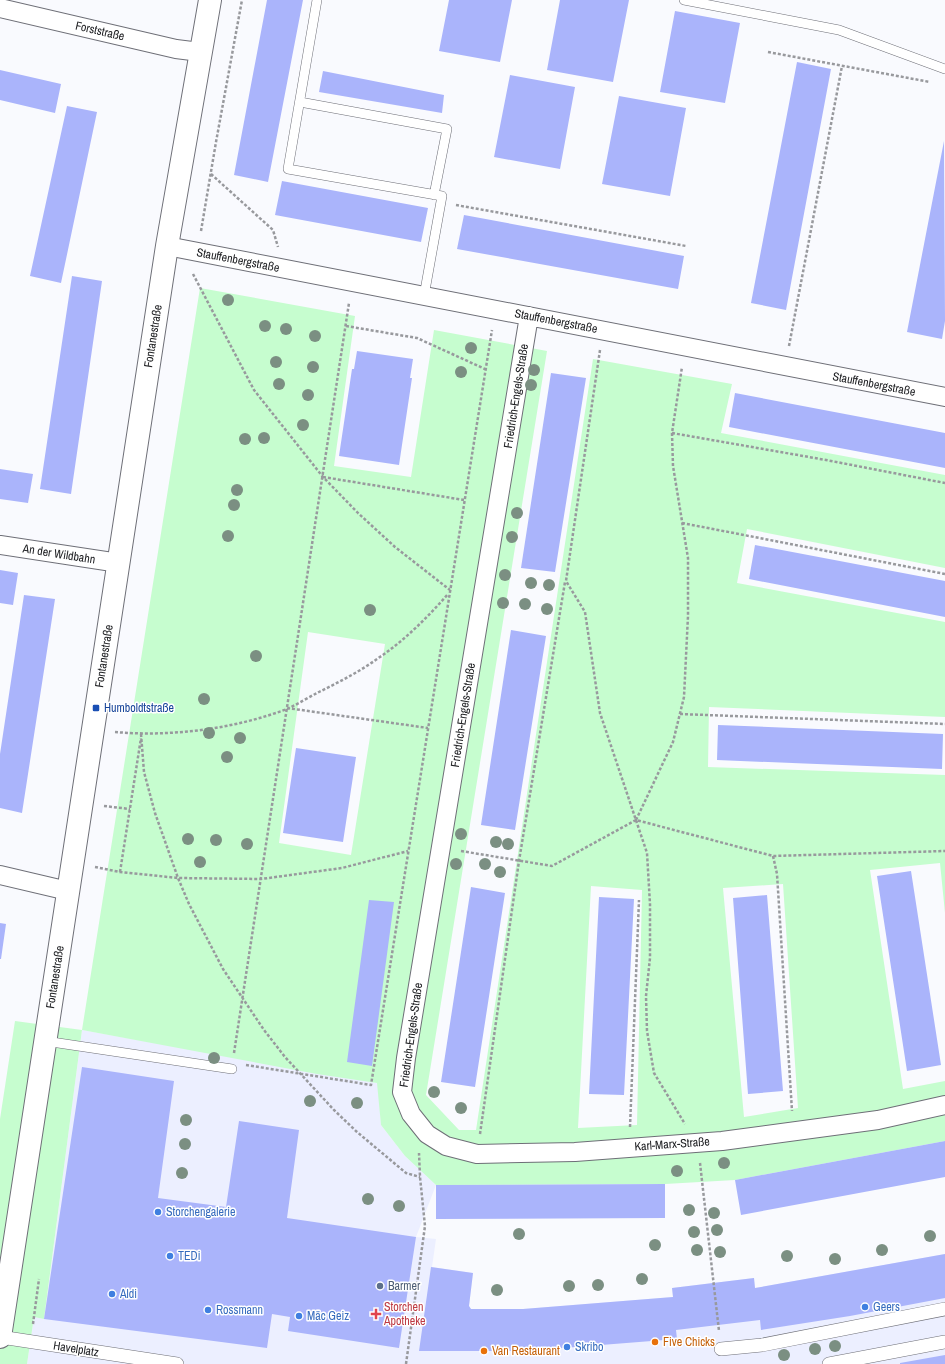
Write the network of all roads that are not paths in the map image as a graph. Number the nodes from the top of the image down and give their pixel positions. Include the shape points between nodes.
1 (210, 0) edge
2 (317, 0) edge
3 (684, 0) edge
4 (0, 8) edge
5 (200, 52) junction
6 (945, 69) edge
7 (300, 102) junction
8 (434, 195) junction
9 (167, 246) junction
10 (424, 296) junction
11 (529, 316) junction
12 (945, 397) edge
13 (0, 545) edge
14 (118, 563) junction
15 (0, 875) edge
16 (68, 891) junction
17 (45, 1041) junction
18 (232, 1066) road end
19 (945, 1106) edge
20 (411, 1114) joint
21 (7, 1246) edge
22 (945, 1309) edge
23 (0, 1337) edge
24 (945, 1342) edge
25 (722, 1349) road end
26 (177, 1364) edge
27 (829, 1364) edge

1 - 5 street, Fontanestraße
2 - 7 lane
3 - 6 lane via 839,30
4 - 5 street, Forststraße via 176,49
5 - 9 street, Fontanestraße
7 - 8 lane via 288,169
7 - 8 lane via 447,129
8 - 10 lane via 442,196
9 - 10 street, Stauffenbergstraße
9 - 14 street, Fontanestraße
10 - 11 street, Stauffenbergstraße
11 - 12 street, Stauffenbergstraße
11 - 20 street, Friedrich-Engels-Straße via 408,1050 402,1092
13 - 14 street, An der Wildbahn
14 - 16 street, Fontanestraße
15 - 16 street
16 - 17 street, Fontanestraße
17 - 18 lane
17 - 21 street, Fontanestraße
19 - 20 street, Karl-Marx-Straße via 878,1120 722,1141 575,1152 477,1154 446,1146 427,1134
21 - 23 street, Fontanestraße
22 - 25 street via 762,1344
23 - 26 street, Havelplatz
24 - 27 street

